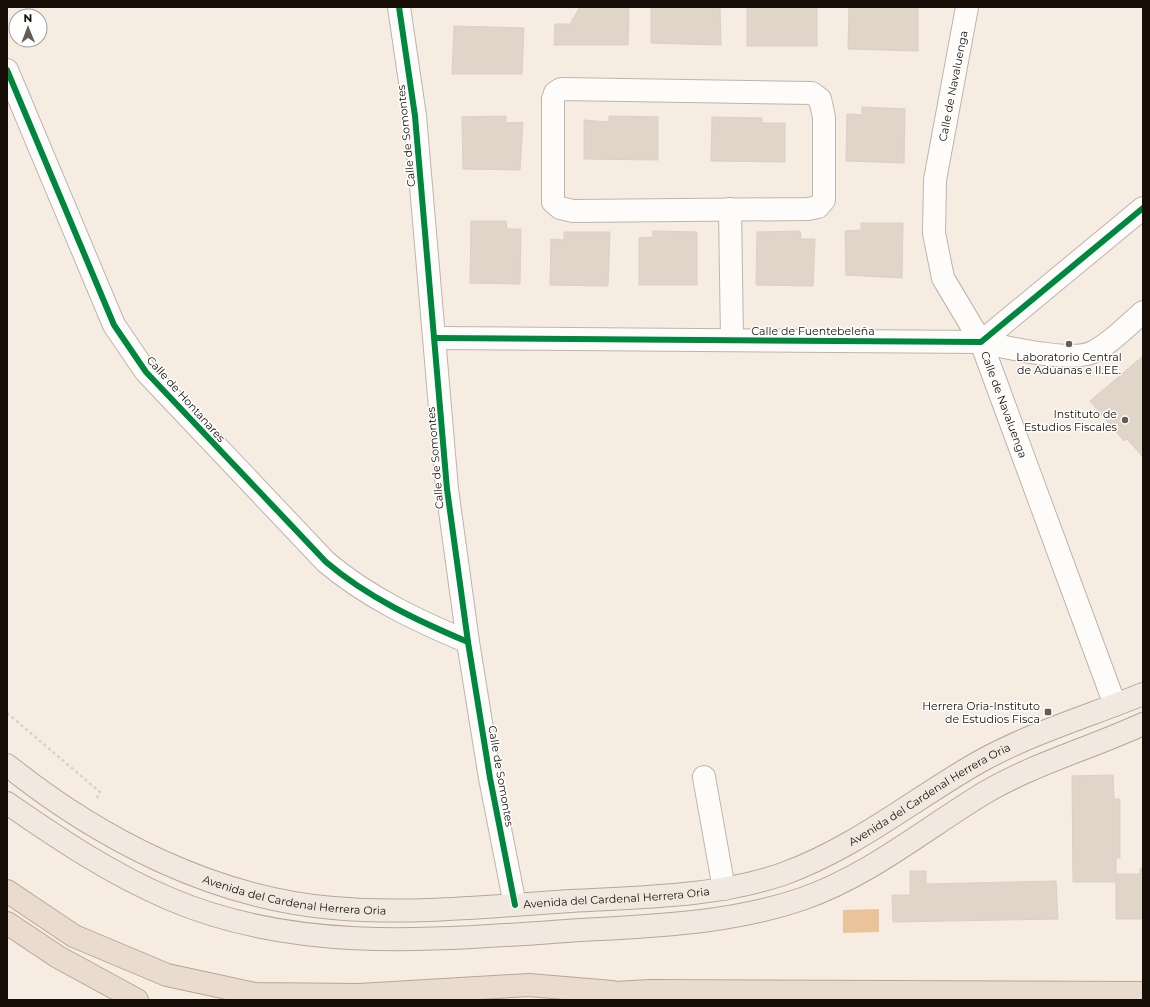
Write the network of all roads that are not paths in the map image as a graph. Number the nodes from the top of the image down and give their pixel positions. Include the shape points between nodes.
1 (399, 7) edge
2 (967, 7) edge
3 (7, 70) edge
4 (1143, 208) edge
5 (730, 210) junction
6 (1143, 312) edge
7 (434, 338) junction
8 (732, 340) junction
9 (981, 342) junction
10 (468, 642) junction
11 (1143, 694) edge
12 (1115, 705) junction
13 (1138, 728) edge
14 (7, 765) edge
15 (704, 777) dead end
16 (7, 803) edge
17 (724, 889) junction
18 (7, 891) edge
19 (515, 905) junction
20 (7, 923) edge
21 (612, 992) junction
22 (1143, 993) edge
23 (137, 1000) edge
24 (554, 1000) edge

1 - 7 street, Calle de Somontes via 415,116
2 - 9 street, Calle de Navaluenga via 935,180 934,233 943,278
3 - 10 street, Calle de Hontanares via 114,325 146,372 326,562 347,580 424,624
4 - 9 street
5 - 5 street via 573,211 560,208 554,202 555,93 561,90 802,92 812,93 820,99 824,117 822,203 818,207 808,209
5 - 8 street
6 - 9 street, Calle de Fuentebeleña via 1094,352 1074,356 1049,355
7 - 8 street, Calle de Fuentebeleña
7 - 10 street, Calle de Somontes via 447,489
8 - 9 street, Calle de Fuentebeleña
9 - 12 street, Calle de Navaluenga
10 - 19 street, Calle de Somontes via 490,778
11 - 12 main road, Avenida del Cardenal Herrera Oria
12 - 17 main road, Avenida del Cardenal Herrera Oria via 1053,728 983,760 852,842 820,858 783,874
13 - 16 main road via 1055,758 1014,777 857,873 832,887 796,901 735,917 701,922 455,939 396,940 317,935 279,930 208,913 172,900 104,867
14 - 19 main road, Avenida del Cardenal Herrera Oria via 83,820 146,854 215,882 296,904 374,910
15 - 17 street
17 - 19 main road, Avenida del Cardenal Herrera Oria
18 - 21 highway via 74,936 167,975 255,994 359,995 529,985
20 - 23 highway via 58,957
21 - 22 highway
21 - 24 highway

